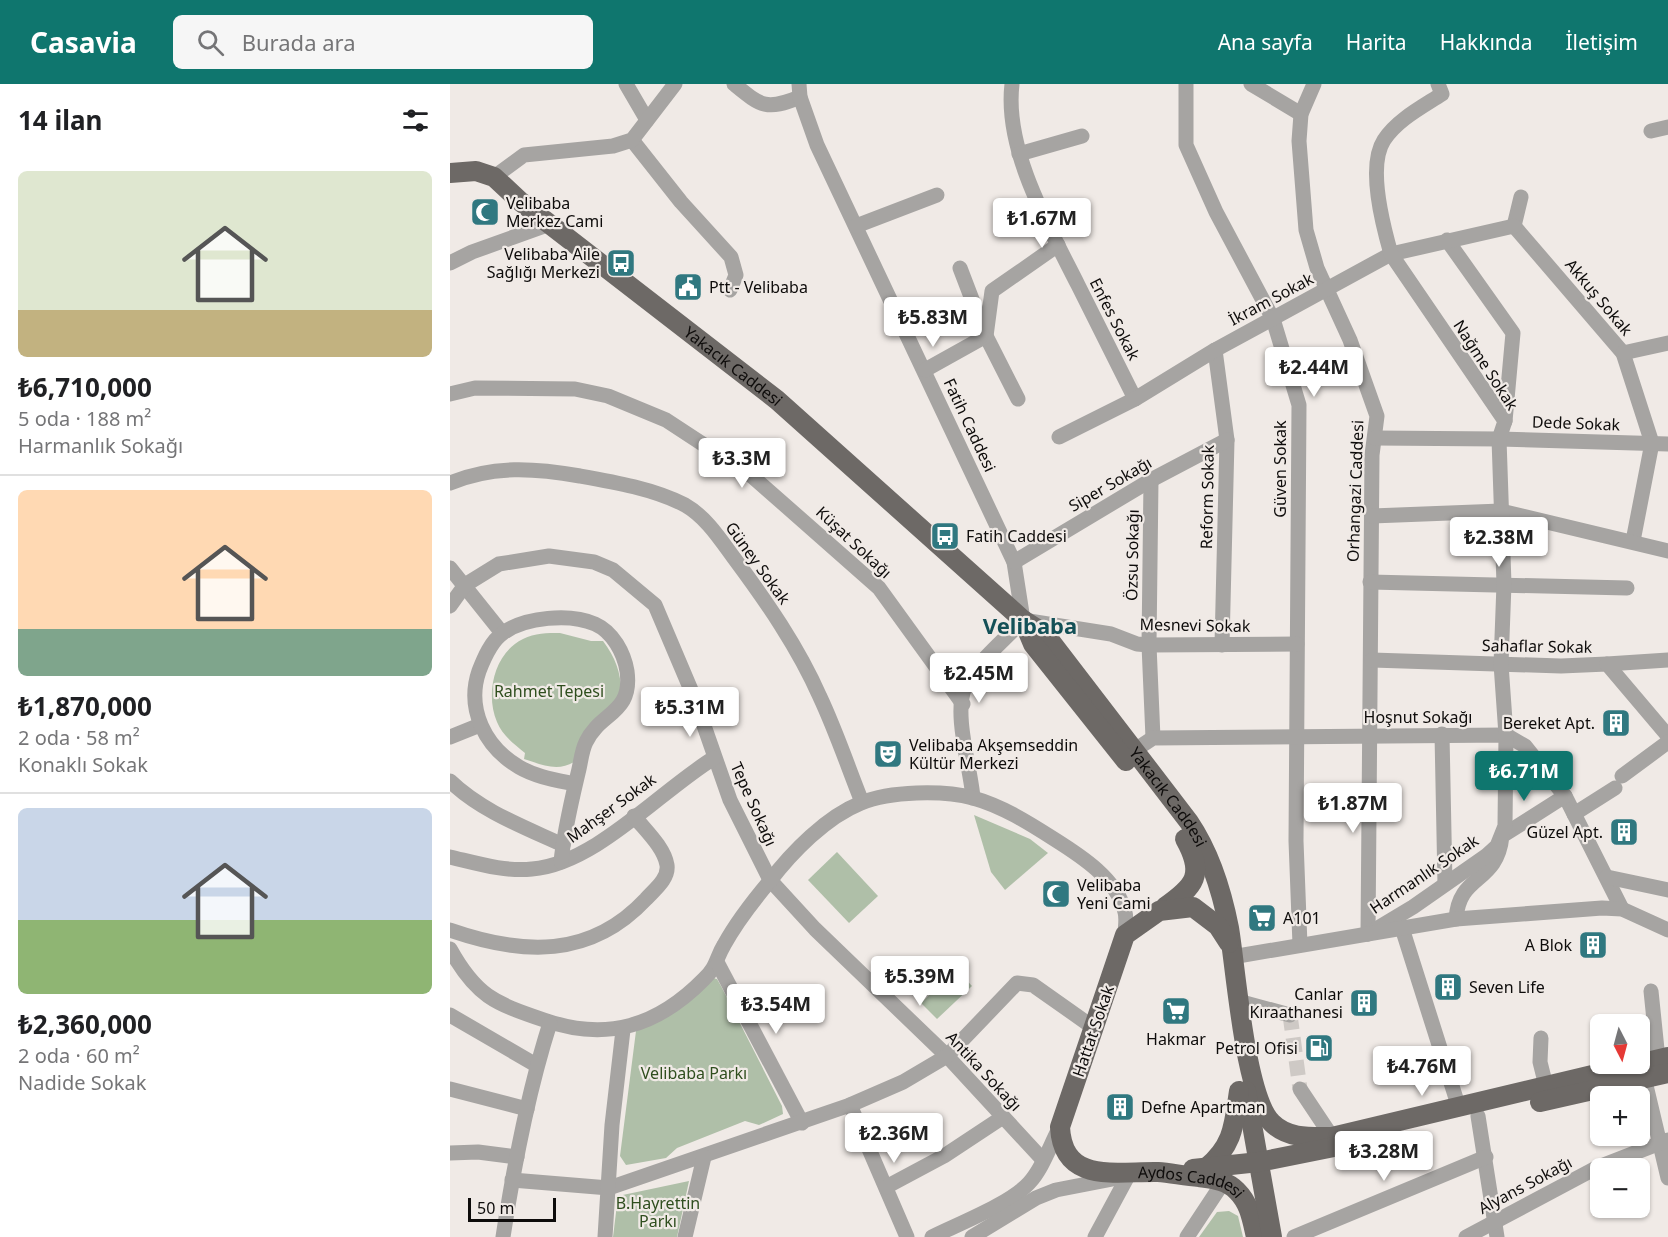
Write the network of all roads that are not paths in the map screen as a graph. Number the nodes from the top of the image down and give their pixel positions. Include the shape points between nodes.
1 (626, 84) edge
2 (675, 84) edge
3 (734, 84) edge
4 (1012, 84) edge
5 (1186, 84) edge
6 (1251, 84) edge
7 (1314, 84) edge
8 (1440, 89) edge
9 (800, 91) edge
10 (1301, 114) junction
11 (647, 120) junction
12 (1668, 127) edge
13 (1651, 131) dead end
14 (1082, 136) dead end
15 (632, 140) junction
16 (1019, 154) junction
17 (450, 173) edge
18 (494, 177) junction
19 (938, 195) dead end
20 (1521, 197) dead end
21 (550, 224) junction
22 (856, 226) junction
23 (1514, 226) junction
24 (1447, 240) junction
25 (1058, 245) junction
26 (1392, 254) junction
27 (450, 263) edge
28 (960, 268) dead end
29 (1328, 289) junction
30 (730, 290) dead end
31 (1273, 320) junction
32 (986, 336) junction
33 (1668, 343) edge
34 (1215, 350) junction
35 (1623, 353) junction
36 (925, 370) junction
37 (452, 395) edge
38 (1018, 399) dead end
39 (1135, 399) junction
40 (1505, 421) junction
41 (1059, 438) dead end
42 (1375, 438) junction
43 (1499, 439) junction
44 (1227, 440) junction
45 (1652, 443) junction
46 (1668, 444) edge
47 (1151, 480) junction
48 (450, 483) edge
49 (1502, 511) junction
50 (1372, 516) junction
51 (1633, 542) junction
52 (1668, 551) edge
53 (1014, 562) junction
54 (450, 568) edge
55 (1370, 582) junction
56 (1504, 584) junction
57 (465, 585) junction
58 (1627, 588) dead end
59 (450, 606) edge
60 (1023, 620) junction
61 (502, 633) junction
62 (1297, 644) junction
63 (1149, 645) junction
64 (1222, 645) junction
65 (1371, 660) junction
66 (1668, 660) edge
67 (1501, 664) junction
68 (1607, 664) junction
69 (963, 704) junction
70 (480, 725) junction
71 (1442, 734) junction
72 (1296, 735) junction
73 (1371, 735) junction
74 (1506, 735) junction
75 (1668, 736) edge
76 (450, 737) edge
77 (1153, 738) junction
78 (1668, 742) edge
79 (1129, 754) junction
80 (714, 758) junction
81 (450, 781) edge
82 (575, 784) junction
83 (1564, 796) junction
84 (973, 798) junction
85 (862, 802) junction
86 (1574, 814) junction
87 (634, 816) junction
88 (1502, 836) junction
89 (563, 845) junction
90 (450, 857) edge
91 (561, 862) junction
92 (1607, 877) junction
93 (770, 880) junction
94 (1448, 882) junction
95 (1473, 884) junction
96 (1668, 890) edge
97 (1622, 909) junction
98 (1159, 911) junction
99 (1456, 919) junction
100 (1402, 928) junction
101 (450, 930) edge
102 (1668, 930) edge
103 (1368, 934) junction
104 (1125, 935) junction
105 (1300, 945) junction
106 (450, 949) edge
107 (1232, 953) junction
108 (718, 964) junction
109 (1651, 991) dead end
110 (1239, 1006) junction
111 (450, 1015) edge
112 (1290, 1015) dead end
113 (550, 1023) junction
114 (1094, 1028) junction
115 (623, 1030) junction
116 (1541, 1038) dead end
117 (947, 1056) junction
118 (1243, 1063) junction
119 (1665, 1063) edge
120 (536, 1065) junction
121 (1644, 1077) junction
122 (1546, 1086) junction
123 (450, 1089) edge
124 (1299, 1089) tunnel mouth
125 (850, 1105) junction
126 (1459, 1108) junction
127 (528, 1109) junction
128 (1478, 1116) junction
129 (1003, 1117) junction
130 (802, 1124) junction
131 (1060, 1127) junction
132 (1332, 1137) junction
133 (1663, 1142) edge
134 (450, 1153) edge
135 (517, 1157) junction
136 (704, 1157) junction
137 (1486, 1157) junction
138 (1043, 1160) junction
139 (1259, 1162) junction
140 (1206, 1168) junction
141 (1158, 1172) junction
142 (1130, 1174) junction
143 (1668, 1178) edge
144 (512, 1180) junction
145 (1224, 1181) junction
146 (886, 1187) junction
147 (609, 1188) junction
148 (1496, 1230) edge
149 (990, 1232) edge
150 (503, 1237) edge
151 (605, 1237) edge
152 (685, 1237) edge
153 (907, 1237) edge
154 (932, 1237) edge
155 (972, 1237) edge
156 (1095, 1237) edge
157 (1186, 1237) edge
158 (1256, 1237) edge
159 (1272, 1237) edge
160 (1294, 1237) edge
161 (1466, 1237) edge

1 - 11 street
2 - 11 street
3 - 9 street via 766,106 780,106
4 - 16 street, Enfes Sokak
5 - 31 street, Güven Sokak via 1186,145
6 - 10 street
7 - 10 street, Orhangazi Caddesi
8 - 26 street, Nağme Sokak via 1399,123 1383,141 1378,155 1378,188
9 - 22 street, Fatih Caddesi via 817,145
10 - 29 street, Orhangazi Caddesi via 1300,170 1306,230
11 - 15 street
12 - 13 street
14 - 16 street
15 - 18 street via 613,146 524,155
15 - 30 street via 731,257 736,275
16 - 25 street, Enfes Sokak
17 - 18 main road, Yakacık Caddesi via 476,171
18 - 21 main road, Yakacık Caddesi
19 - 22 street
20 - 23 street
21 - 27 street via 490,252
21 - 60 main road, Yakacık Caddesi via 777,400
22 - 36 street, Fatih Caddesi
23 - 24 street, İkram Sokak
23 - 35 street, Akkuş Sokak
24 - 26 street, İkram Sokak
24 - 40 street via 1513,333
25 - 32 street via 992,291
25 - 39 street, Enfes Sokak
26 - 29 street, İkram Sokak
26 - 40 street, Nağme Sokak
28 - 32 street
29 - 31 street, İkram Sokak
29 - 42 street, Orhangazi Caddesi via 1377,416
31 - 34 street, İkram Sokak
31 - 62 street, Güven Sokak via 1299,405
32 - 36 street
32 - 38 street
33 - 35 street
34 - 39 street, İkram Sokak
34 - 44 street, Reform Sokak
35 - 45 street, Akkuş Sokak
36 - 53 street, Fatih Caddesi
37 - 69 street, Küşat Sokağı via 515,387 575,389 608,396 666,420 753,477 879,588
39 - 41 street, İkram Sokak
40 - 43 street, Nağme Sokak
42 - 43 street, Dede Sokak
42 - 50 street, Orhangazi Caddesi
43 - 45 street, Dede Sokak
43 - 49 street, Nağme Sokak
44 - 47 street, Siper Sokağı
44 - 64 street, Reform Sokak
45 - 46 street, Dede Sokak
45 - 51 street, Akkuş Sokak
47 - 53 street, Siper Sokağı
47 - 63 street, Özsu Sokağı
48 - 85 street, Güney Sokak via 484,473 527,469 601,479 687,506 717,534 792,643 820,695
49 - 50 street
49 - 51 street
49 - 56 street, Nağme Sokak
50 - 55 street, Orhangazi Caddesi
51 - 52 street
53 - 60 street, Fatih Caddesi
54 - 57 street
55 - 56 street
55 - 65 street, Orhangazi Caddesi
56 - 58 street
56 - 67 street, Nağme Sokak
57 - 59 street
57 - 61 street
57 - 80 street, Tepe Sokağı via 499,564 549,556 594,562 613,570 655,605 664,621
60 - 63 street, Mesnevi Sokak via 1111,634
60 - 69 street via 976,669 964,689
60 - 79 main road, Yakacık Caddesi via 1045,634
61 - 70 street via 487,652 477,677 474,690
61 - 82 street via 522,623 571,620 595,624 611,636 621,652 628,687 624,701 586,741
62 - 64 street, Mesnevi Sokak
62 - 72 street, Güven Sokak
63 - 64 street, Mesnevi Sokak
63 - 77 street, Özsu Sokağı
65 - 67 street, Sahaflar Sokak
65 - 73 street, Orhangazi Caddesi
66 - 68 street
67 - 68 street, Sahaflar Sokak
67 - 74 street, Nağme Sokak
68 - 75 street, Sahaflar Sokak
69 - 84 street
70 - 76 street
70 - 82 street via 502,756 520,768
71 - 73 street, Hoşnut Sokağı
71 - 74 street, Hoşnut Sokağı
71 - 94 street
72 - 73 street, Hoşnut Sokağı
72 - 77 street, Hoşnut Sokağı
72 - 105 street, Güven Sokak
73 - 103 street, Orhangazi Caddesi
74 - 83 street via 1525,746
74 - 88 street, Harmanlık Sokak
77 - 79 street
78 - 86 street
79 - 98 main road, Yakacık Caddesi via 1177,826 1195,862 1196,874 1189,889
79 - 107 main road, Yakacık Caddesi via 1189,822 1205,852 1224,906
80 - 87 street, Mahşer Sokak
80 - 93 street, Tepe Sokağı via 741,825
81 - 89 street via 509,820
82 - 89 street
83 - 86 street
83 - 88 street
84 - 85 street via 916,793
84 - 104 street via 1046,834 1103,876 1126,913
85 - 93 street via 820,830
86 - 92 street
87 - 91 street, Mahşer Sokak via 595,845
87 - 101 street via 665,857 668,868 662,881 638,907 605,932 545,949
88 - 94 street, Harmanlık Sokak via 1486,856
88 - 95 street via 1497,860
89 - 91 street
90 - 91 street, Mahşer Sokak via 512,869
92 - 96 street
92 - 97 street
93 - 108 street via 723,946
93 - 117 street, Antika Sokağı via 815,929
94 - 95 street
94 - 103 street, Harmanlık Sokak
95 - 99 street via 1461,895
97 - 99 street
97 - 102 street
98 - 104 main road, Yakacık Caddesi
98 - 107 main road via 1193,906 1218,926
99 - 100 street
100 - 103 street
100 - 126 street
103 - 105 street
104 - 114 main road, Hattat Sokak
105 - 107 street
106 - 113 street via 480,992 504,1006
107 - 110 main road, Yakacık Caddesi
108 - 115 street via 671,1007
108 - 130 street
109 - 119 street
110 - 112 street
110 - 118 main road, Yakacık Caddesi
110 - 132 main road, Yakacık Caddesi via 1257,1096 1270,1122 1293,1135
111 - 120 street
113 - 115 street
113 - 120 street
114 - 117 street via 1033,985 1017,982
114 - 131 main road, Hattat Sokak
115 - 147 street
116 - 122 street via 1540,1062
117 - 125 street via 903,1082
117 - 129 street, Antika Sokağı
118 - 139 main road, Yakacık Caddesi
118 - 140 main road, Yakacık Caddesi via 1229,1139 1222,1155
119 - 121 main road
119 - 122 main road, Yakacık Caddesi
120 - 127 street
121 - 128 main road
121 - 133 street
122 - 126 main road, Yakacık Caddesi
123 - 127 street
124 - 132 street
125 - 130 street
125 - 146 street
126 - 132 main road, Yakacık Caddesi
127 - 135 street
128 - 137 street
128 - 139 main road
129 - 138 street, Antika Sokağı
129 - 146 street
130 - 136 street
131 - 138 street
131 - 142 main road via 1065,1151 1076,1164 1095,1171
133 - 143 street
133 - 148 street, Alyans Sokağı via 1596,1167
134 - 135 street
135 - 144 street
136 - 147 street
136 - 152 street
137 - 148 street
137 - 160 street
138 - 154 street via 1028,1185
139 - 140 main road
139 - 159 main road, Aydos Caddesi
140 - 141 main road
141 - 142 main road, Aydos Caddesi
141 - 145 main road, Aydos Caddesi
142 - 149 street via 1036,1198
142 - 156 street
144 - 147 street
144 - 150 street
145 - 157 street
145 - 158 main road, Aydos Caddesi via 1248,1204
146 - 153 street
147 - 151 street
148 - 161 street, Alyans Sokağı
149 - 155 street

